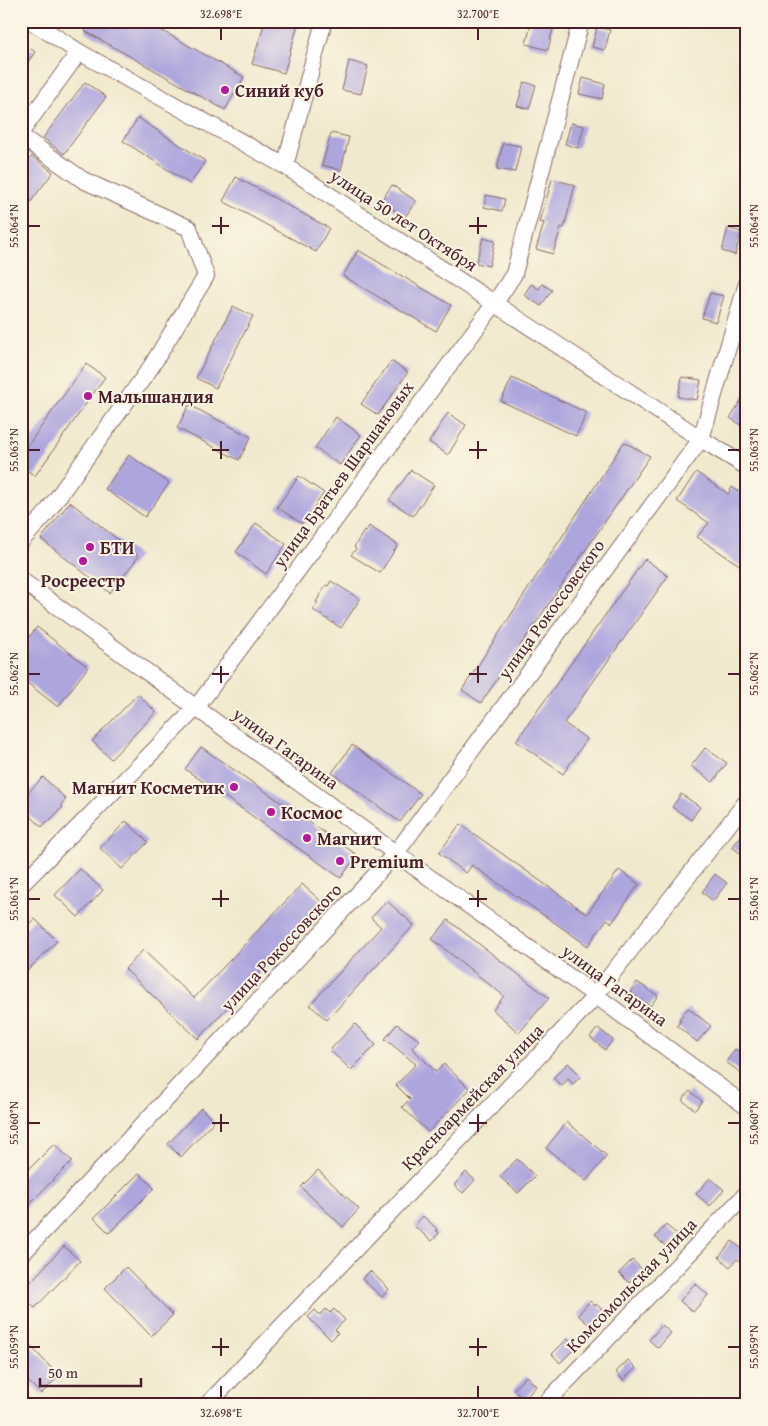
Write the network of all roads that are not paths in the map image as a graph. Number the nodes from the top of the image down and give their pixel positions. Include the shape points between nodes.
1 (31, 21) edge
2 (324, 21) edge
3 (581, 21) edge
4 (79, 52) junction
5 (21, 134) edge
6 (285, 166) junction
7 (747, 284) edge
8 (495, 303) junction
9 (701, 438) junction
10 (747, 467) edge
11 (21, 541) edge
12 (21, 580) edge
13 (196, 708) junction
14 (747, 801) edge
15 (396, 853) junction
16 (21, 885) edge
17 (596, 995) junction
18 (747, 1107) edge
19 (747, 1193) edge
20 (21, 1255) edge
21 (207, 1405) edge
22 (544, 1405) edge

1 - 4 street, улица 50 лет Октября
2 - 6 street
3 - 8 street, улица Братьев Шаршановых via 514,274
4 - 5 street
4 - 6 street, улица 50 лет Октября
5 - 11 street via 83,180 189,228 206,276 151,367 46,516
6 - 8 street, улица 50 лет Октября
7 - 9 street, улица Рокоссовского
8 - 9 street, улица 50 лет Октября
8 - 13 street, улица Братьев Шаршановых
9 - 10 street, улица 50 лет Октября
9 - 15 street, улица Рокоссовского
12 - 13 street, улица Гагарина
13 - 15 street, улица Гагарина
13 - 16 street, улица Братьев Шаршановых
14 - 17 street, Красноармейская улица
15 - 17 street, улица Гагарина
15 - 20 street, улица Рокоссовского
17 - 18 street, улица Гагарина
17 - 21 street, Красноармейская улица
19 - 22 street, Комсомольская улица

